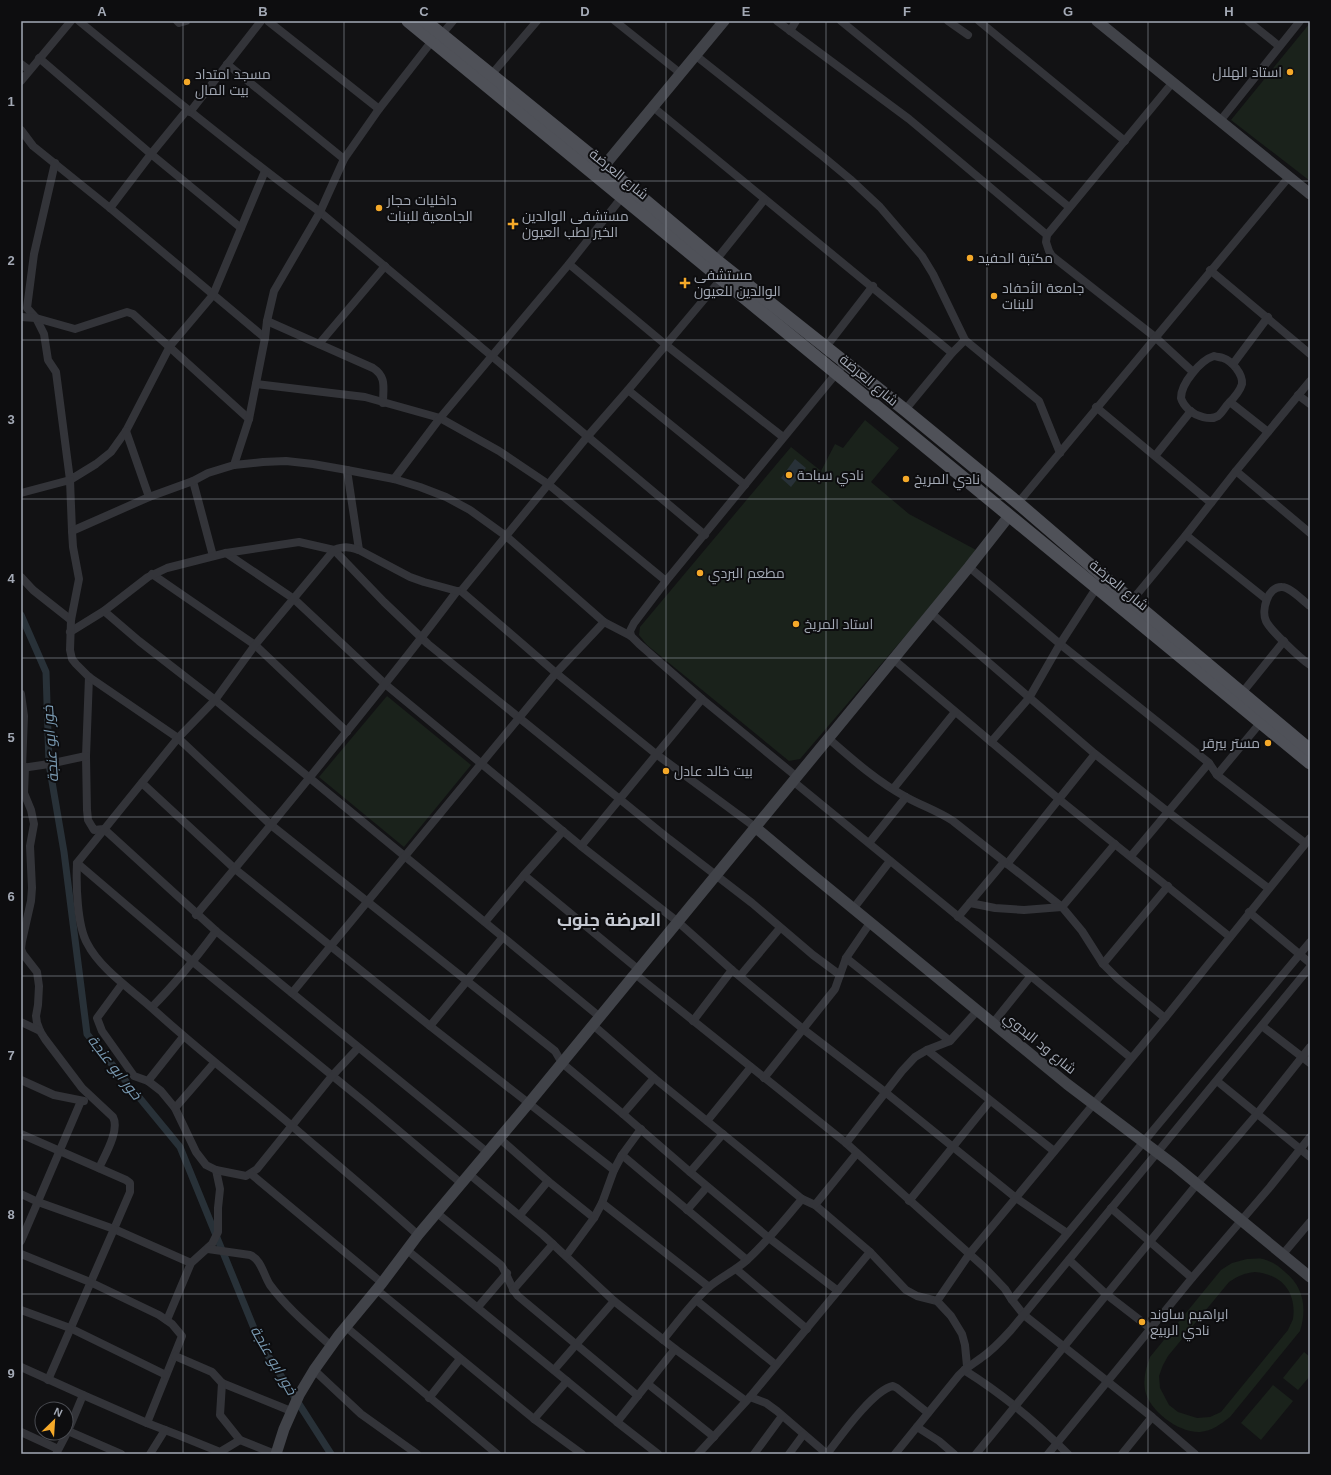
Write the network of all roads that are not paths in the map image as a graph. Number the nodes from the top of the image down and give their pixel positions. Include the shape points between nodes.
1 (71, 21) edge
2 (79, 21) edge
3 (177, 21) edge
4 (186, 21) edge
5 (261, 21) edge
6 (268, 21) edge
7 (408, 21) edge
8 (425, 21) edge
9 (453, 21) edge
10 (537, 21) edge
11 (615, 21) edge
12 (724, 21) edge
13 (777, 21) edge
14 (796, 21) edge
15 (841, 21) edge
16 (948, 21) edge
17 (979, 21) edge
18 (1097, 21) edge
19 (1248, 21) edge
20 (1300, 21) edge
21 (790, 31) junction
22 (968, 35) dead end
23 (437, 38) junction
24 (1279, 46) junction
25 (695, 55) junction
26 (39, 58) junction
27 (21, 64) edge
28 (227, 64) junction
29 (29, 70) junction
30 (680, 73) junction
31 (492, 74) junction
32 (21, 81) edge
33 (1172, 82) junction
34 (652, 107) junction
35 (379, 109) junction
36 (189, 111) junction
37 (1220, 121) junction
38 (21, 130) edge
39 (1125, 141) junction
40 (151, 154) junction
41 (344, 159) junction
42 (56, 163) junction
43 (265, 171) junction
44 (600, 171) junction
45 (1289, 177) junction
46 (1310, 194) edge
47 (622, 197) junction
48 (764, 200) junction
49 (1069, 207) junction
50 (110, 208) junction
51 (320, 212) junction
52 (241, 228) junction
53 (1047, 236) junction
54 (716, 260) junction
55 (569, 264) junction
56 (385, 266) junction
57 (1210, 270) junction
58 (722, 278) junction
59 (873, 286) junction
60 (213, 295) junction
61 (21, 317) edge
62 (36, 318) junction
63 (1268, 318) junction
64 (266, 321) junction
65 (1155, 337) junction
66 (265, 338) junction
67 (965, 340) junction
68 (320, 344) junction
69 (666, 345) junction
70 (170, 346) junction
71 (825, 348) junction
72 (952, 353) junction
73 (1310, 354) edge
74 (493, 356) junction
75 (1233, 364) junction
76 (840, 368) junction
77 (1194, 372) junction
78 (1310, 381) edge
79 (256, 384) junction
80 (628, 390) junction
81 (1298, 395) junction
82 (1230, 402) junction
83 (383, 403) junction
84 (1310, 404) edge
85 (1096, 407) junction
86 (905, 410) junction
87 (1190, 411) junction
88 (440, 418) junction
89 (249, 419) junction
90 (126, 431) junction
91 (1268, 432) junction
92 (587, 437) junction
93 (783, 437) junction
94 (1060, 453) junction
95 (1155, 456) junction
96 (234, 465) junction
97 (347, 470) junction
98 (1236, 471) junction
99 (394, 479) junction
100 (70, 480) junction
101 (193, 481) junction
102 (548, 484) junction
103 (745, 485) junction
104 (21, 493) edge
105 (149, 497) junction
106 (1018, 503) junction
107 (1211, 503) junction
108 (1009, 516) junction
109 (72, 531) junction
110 (1310, 533) edge
111 (705, 535) junction
112 (1186, 535) junction
113 (506, 536) junction
114 (334, 550) junction
115 (358, 550) junction
116 (226, 553) junction
117 (212, 556) junction
118 (969, 567) junction
119 (152, 574) junction
120 (21, 577) edge
121 (666, 581) junction
122 (1096, 587) junction
123 (459, 591) junction
124 (294, 599) junction
125 (1266, 599) junction
126 (1128, 605) junction
127 (1310, 606) edge
128 (104, 611) junction
129 (931, 613) junction
130 (71, 620) junction
131 (604, 622) junction
132 (70, 632) junction
133 (631, 636) junction
134 (422, 639) junction
135 (1284, 641) junction
136 (1060, 644) junction
137 (255, 645) junction
138 (893, 659) junction
139 (1310, 665) edge
140 (556, 673) junction
141 (88, 677) junction
142 (385, 684) junction
143 (1242, 693) junction
144 (21, 694) edge
145 (1029, 698) junction
146 (702, 699) junction
147 (215, 700) junction
148 (955, 712) junction
149 (519, 718) junction
150 (1261, 722) junction
151 (347, 732) junction
152 (22, 733) edge
153 (178, 738) junction
154 (829, 739) junction
155 (991, 742) junction
156 (1310, 750) edge
157 (656, 754) junction
158 (1095, 754) junction
159 (86, 756) junction
160 (1209, 763) junction
161 (1310, 763) edge
162 (481, 764) junction
163 (22, 768) edge
164 (1217, 775) junction
165 (310, 777) junction
166 (795, 779) junction
167 (142, 783) junction
168 (893, 789) junction
169 (906, 797) junction
170 (619, 799) junction
171 (1060, 800) junction
172 (1168, 812) junction
173 (271, 825) junction
174 (755, 827) junction
175 (104, 829) junction
176 (563, 831) junction
177 (1308, 840) edge
178 (869, 843) junction
179 (1115, 844) junction
180 (21, 846) edge
181 (581, 846) junction
182 (30, 850) junction
183 (405, 856) junction
184 (1131, 856) junction
185 (890, 861) junction
186 (77, 863) junction
187 (1006, 863) junction
188 (234, 869) junction
189 (524, 875) junction
190 (716, 876) junction
191 (1168, 886) junction
192 (1268, 888) junction
193 (367, 902) junction
194 (970, 903) junction
195 (21, 907) edge
196 (1062, 907) junction
197 (853, 909) junction
198 (30, 911) junction
199 (1249, 912) junction
200 (196, 914) junction
201 (958, 917) junction
202 (485, 922) junction
203 (678, 922) junction
204 (870, 923) junction
205 (780, 928) junction
206 (216, 931) junction
207 (1230, 936) junction
208 (503, 937) junction
209 (1310, 942) edge
210 (330, 947) junction
211 (1300, 954) junction
212 (846, 958) junction
213 (21, 961) edge
214 (192, 962) junction
215 (1310, 963) edge
216 (1103, 964) junction
217 (30, 965) junction
218 (1310, 967) edge
219 (732, 970) junction
220 (637, 972) junction
221 (840, 975) junction
222 (740, 976) junction
223 (1030, 977) junction
224 (466, 981) junction
225 (122, 984) junction
226 (292, 993) junction
227 (152, 1007) junction
228 (976, 1010) junction
229 (1165, 1018) junction
230 (597, 1021) junction
231 (693, 1021) junction
232 (21, 1022) edge
233 (993, 1023) junction
234 (430, 1026) junction
235 (1262, 1026) junction
236 (803, 1029) junction
237 (40, 1031) junction
238 (183, 1037) junction
239 (950, 1041) junction
240 (1310, 1047) edge
241 (358, 1048) junction
242 (926, 1050) junction
243 (1302, 1057) junction
244 (1131, 1058) junction
245 (214, 1063) junction
246 (562, 1063) junction
247 (1310, 1064) edge
248 (751, 1067) junction
249 (332, 1076) junction
250 (654, 1078) junction
251 (764, 1078) junction
252 (21, 1080) edge
253 (148, 1081) junction
254 (1217, 1081) junction
255 (885, 1092) junction
256 (81, 1101) junction
257 (990, 1101) junction
258 (96, 1102) junction
259 (529, 1103) junction
260 (1093, 1105) junction
261 (175, 1108) junction
262 (624, 1114) junction
263 (1257, 1114) junction
264 (708, 1121) junction
265 (291, 1126) junction
266 (641, 1129) junction
267 (21, 1134) edge
268 (723, 1134) junction
269 (1310, 1137) edge
270 (499, 1138) junction
271 (1143, 1141) junction
272 (846, 1143) junction
273 (953, 1146) junction
274 (1300, 1150) junction
275 (60, 1151) junction
276 (1054, 1151) junction
277 (488, 1152) junction
278 (1157, 1152) junction
279 (856, 1153) junction
280 (622, 1155) junction
281 (1310, 1157) edge
282 (99, 1168) junction
283 (216, 1170) junction
284 (614, 1170) junction
285 (690, 1172) junction
286 (251, 1174) junction
287 (469, 1174) junction
288 (548, 1182) junction
289 (462, 1184) junction
290 (1197, 1184) junction
291 (707, 1187) junction
292 (21, 1194) edge
293 (1016, 1198) junction
294 (802, 1199) junction
295 (909, 1201) junction
296 (38, 1202) junction
297 (602, 1203) junction
298 (815, 1205) junction
299 (1111, 1208) junction
300 (687, 1210) junction
301 (437, 1212) junction
302 (520, 1215) junction
303 (594, 1218) junction
304 (1242, 1220) junction
305 (1310, 1222) edge
306 (114, 1229) junction
307 (1067, 1233) junction
308 (418, 1235) junction
309 (769, 1238) junction
310 (21, 1241) edge
311 (1150, 1242) junction
312 (553, 1244) junction
313 (208, 1249) junction
314 (407, 1250) junction
315 (870, 1252) junction
316 (970, 1253) junction
317 (21, 1254) edge
318 (1283, 1254) junction
319 (566, 1256) junction
320 (747, 1260) junction
321 (1069, 1260) junction
322 (191, 1263) junction
323 (736, 1269) junction
324 (507, 1273) junction
325 (1310, 1277) edge
326 (1192, 1278) junction
327 (90, 1282) junction
328 (379, 1286) junction
329 (710, 1287) junction
330 (513, 1290) junction
331 (838, 1291) junction
332 (1106, 1294) junction
333 (696, 1300) junction
334 (1012, 1300) junction
335 (614, 1302) junction
336 (937, 1302) junction
337 (478, 1307) junction
338 (21, 1310) edge
339 (1024, 1315) junction
340 (167, 1320) junction
341 (346, 1327) junction
342 (70, 1328) junction
343 (1150, 1328) junction
344 (807, 1329) junction
345 (663, 1340) junction
346 (577, 1345) junction
347 (331, 1346) junction
348 (1063, 1347) junction
349 (675, 1349) junction
350 (175, 1356) junction
351 (460, 1359) junction
352 (776, 1365) junction
353 (21, 1367) edge
354 (966, 1368) junction
355 (554, 1370) junction
356 (312, 1373) junction
357 (166, 1375) junction
358 (48, 1380) junction
359 (568, 1381) junction
360 (1107, 1381) junction
361 (222, 1383) junction
362 (648, 1384) junction
363 (83, 1395) junction
364 (638, 1396) junction
365 (429, 1398) junction
366 (748, 1399) junction
367 (1015, 1407) junction
368 (291, 1410) junction
369 (928, 1413) junction
370 (782, 1416) junction
371 (74, 1417) edge
372 (1152, 1417) junction
373 (534, 1419) junction
374 (617, 1422) junction
375 (147, 1423) junction
376 (917, 1427) junction
377 (165, 1430) junction
378 (21, 1432) edge
379 (74, 1434) edge
380 (803, 1435) junction
381 (714, 1437) junction
382 (240, 1440) junction
383 (62, 1441) edge
384 (1057, 1443) junction
385 (57, 1451) edge
386 (816, 1451) edge
387 (655, 1453) edge
388 (121, 1454) edge
389 (150, 1454) edge
390 (276, 1454) edge
391 (417, 1454) edge
392 (497, 1454) edge
393 (582, 1454) edge
394 (698, 1454) edge
395 (754, 1454) edge
396 (789, 1454) edge
397 (827, 1454) edge
398 (895, 1454) edge
399 (954, 1454) edge
400 (976, 1454) edge
401 (1048, 1454) edge
402 (1068, 1454) edge
403 (1122, 1454) edge
404 (1195, 1454) edge

1 - 26 street
2 - 36 street
3 - 4 street
5 - 28 street
6 - 35 street
7 - 23 main road, شارع العرضة
8 - 23 main road, شارع العرضة
9 - 23 street
10 - 31 street
11 - 30 street
12 - 25 street
13 - 21 street
14 - 21 street
15 - 49 street
16 - 22 street
17 - 39 street
18 - 33 street
19 - 24 street
20 - 24 street
21 - 53 street via 909,119
23 - 31 main road, شارع العرضة
23 - 35 street
23 - 44 main road, شارع العرضة
24 - 37 street
25 - 30 street
25 - 67 street via 826,159 880,207 922,256
26 - 29 street
26 - 40 street
27 - 29 street
28 - 36 street
28 - 41 street
29 - 32 street
30 - 34 street
31 - 44 main road, شارع العرضة
33 - 37 street
33 - 39 street
34 - 44 street
34 - 48 street
35 - 41 street
36 - 40 street
36 - 43 street
37 - 45 street
38 - 42 street via 33,146
39 - 49 street
40 - 50 street
40 - 52 street
41 - 51 street
42 - 50 street
42 - 62 street via 34,254 27,308
43 - 51 street
43 - 52 street
44 - 47 main road, شارع العرضة
44 - 54 main road, شارع العرضة
45 - 46 street
45 - 57 street
47 - 55 street
47 - 58 main road, شارع العرضة
48 - 54 street
48 - 59 street
49 - 53 street
50 - 60 street
51 - 56 street
51 - 64 street via 274,291
52 - 60 street
53 - 65 street via 1046,242 1052,256
54 - 71 main road, شارع العرضة
55 - 69 street
55 - 74 street
56 - 68 street
56 - 74 street
57 - 63 street
57 - 65 street
58 - 69 street
58 - 76 main road, شارع العرضة
59 - 71 street
59 - 72 street
60 - 66 street
60 - 70 street
61 - 62 street
62 - 70 street via 75,329 127,312 139,318
62 - 100 street via 44,334 48,360 56,372
63 - 73 street
63 - 75 street
64 - 66 street
64 - 68 street
65 - 77 street
65 - 85 street
66 - 79 street
67 - 72 street
67 - 94 street via 1039,401
68 - 83 street via 379,372 382,377
69 - 80 street
69 - 93 street
70 - 89 street
70 - 90 street
71 - 76 main road, شارع العرضة
72 - 86 street
74 - 88 street
74 - 92 street
75 - 77 street via 1214,356 1208,358
75 - 82 street via 1242,382
76 - 86 main road, شارع العرضة
76 - 93 street
76 - 108 main road, شارع العرضة
77 - 87 street via 1182,389 1181,399
78 - 81 street
79 - 83 street via 365,397
79 - 89 street
80 - 92 street
80 - 103 street
81 - 84 street
81 - 91 street
82 - 87 street via 1218,416 1200,417
82 - 91 street
83 - 88 street
85 - 94 street
85 - 95 street
86 - 106 main road, شارع العرضة
87 - 95 street
88 - 99 street
88 - 102 street via 505,455
89 - 96 street
90 - 100 street via 105,457
90 - 105 street
91 - 98 street
92 - 102 street
92 - 111 street
93 - 103 street
94 - 106 street
95 - 107 street
96 - 97 street via 286,461
96 - 101 street
97 - 99 street
97 - 115 street
98 - 107 street
98 - 110 street
99 - 113 street via 446,497 470,510
100 - 104 street
100 - 109 street
101 - 105 street
101 - 117 street
102 - 113 street
102 - 121 street
103 - 111 street
105 - 109 street
106 - 126 main road, شارع العرضة
107 - 112 street
108 - 118 street
108 - 122 main road, شارع العرضة
109 - 130 street via 79,579
111 - 121 street
112 - 125 street
112 - 126 street
113 - 123 street
113 - 131 street
114 - 115 street via 344,546
114 - 116 street via 299,542
114 - 124 street
114 - 134 street
115 - 123 street via 410,577
116 - 117 street
116 - 124 street
117 - 119 street
118 - 129 street
118 - 136 street
119 - 128 street
119 - 137 street
120 - 130 street via 33,590
121 - 133 street via 634,623 630,631
122 - 126 main road, شارع العرضة
122 - 136 street
123 - 134 street
123 - 140 street
124 - 137 street
124 - 142 street
125 - 127 street via 1275,589 1283,587
125 - 135 street via 1266,622
126 - 143 main road, شارع العرضة
126 - 150 main road, شارع العرضة
128 - 132 street
128 - 147 street
129 - 138 street
129 - 145 street
130 - 132 street
131 - 133 street
131 - 140 street
132 - 141 street via 72,659
133 - 146 street
134 - 142 street
134 - 149 street
135 - 139 street
135 - 143 street
136 - 145 street
136 - 160 street
137 - 147 street
137 - 151 street
138 - 148 street
138 - 154 street
140 - 149 street
140 - 157 street
141 - 153 street
141 - 159 street
142 - 151 street
142 - 162 street
143 - 156 main road, شارع العرضة
144 - 152 street via 24,716
145 - 155 street
145 - 158 street
146 - 157 street
146 - 166 street
147 - 153 street
147 - 165 street
148 - 155 street
148 - 168 street
149 - 162 street
149 - 170 street
150 - 161 main road, شارع العرضة
150 - 164 street
151 - 165 street
152 - 163 street
153 - 167 street
153 - 173 street
154 - 166 street
154 - 168 street
155 - 171 street
157 - 170 street
157 - 174 street
158 - 171 street
158 - 172 street
159 - 163 street
159 - 175 street via 88,820 94,830
160 - 164 street
160 - 172 street
162 - 176 street
162 - 183 street
163 - 182 street via 24,793 34,824
164 - 177 street
165 - 173 street
165 - 183 street
166 - 174 street
166 - 178 street
167 - 175 street
167 - 188 street
168 - 169 street
169 - 178 street
169 - 187 street via 940,813
170 - 181 street
170 - 190 street
171 - 179 street
171 - 187 street
172 - 184 street
172 - 192 street
173 - 188 street
173 - 193 street
174 - 190 street
174 - 197 street, شارع ود البدوي
175 - 186 street
175 - 200 street
176 - 181 street
176 - 189 street
177 - 192 street
178 - 185 street
179 - 184 street
179 - 196 street
180 - 182 street
181 - 203 street
182 - 198 street
183 - 193 street
183 - 202 street
184 - 191 street
185 - 197 street
185 - 201 street
186 - 214 street
186 - 225 street via 76,884 82,932 92,952
187 - 194 street
187 - 196 street
188 - 200 street
188 - 210 street
189 - 202 street
189 - 220 street
190 - 203 street
190 - 205 street
191 - 207 street
191 - 216 street
192 - 199 street
193 - 210 street
193 - 224 street
194 - 196 street via 1024,910
194 - 201 street
195 - 198 street
196 - 216 street via 1082,931
197 - 204 street, شارع ود البدوي
198 - 217 street via 22,941 23,954
199 - 207 street
199 - 211 street
200 - 206 street
201 - 223 street
202 - 208 street
203 - 219 street
203 - 220 street
204 - 212 street
204 - 228 street, شارع ود البدوي
205 - 221 street
205 - 222 street
206 - 214 street
206 - 226 street
207 - 229 street
208 - 224 street
208 - 230 street
209 - 211 street
210 - 226 street
210 - 234 street
211 - 215 street
211 - 271 street
212 - 221 street
212 - 239 street
213 - 217 street
214 - 227 street
214 - 249 street
216 - 229 street
217 - 237 street via 37,972 36,1016
218 - 235 street
219 - 222 street
219 - 231 street
220 - 230 street
220 - 231 street
221 - 236 street via 836,989
222 - 236 street
223 - 233 street
223 - 244 street
224 - 234 street
224 - 246 street via 555,1051
225 - 227 street
225 - 253 street via 97,1018 102,1030 134,1076
226 - 241 street
227 - 238 street
228 - 233 street, شارع ود البدوي
228 - 239 street
229 - 244 street
230 - 246 street
230 - 250 street
231 - 248 street
232 - 237 street
233 - 260 street, شارع ود البدوي
234 - 259 street
235 - 243 street
235 - 254 street
236 - 251 street
236 - 255 street
237 - 258 street via 82,1088
238 - 245 street
238 - 253 street
239 - 242 street
240 - 243 street
241 - 249 street
241 - 277 street
242 - 255 street via 915,1057
242 - 257 street
243 - 247 street
243 - 263 street
244 - 260 street
245 - 261 street
245 - 265 street
246 - 259 street
246 - 262 street
248 - 251 street
248 - 264 street
249 - 265 street
249 - 289 street
250 - 262 street
250 - 264 street
251 - 272 street
252 - 256 street via 54,1095
253 - 261 street via 161,1091
254 - 263 street
254 - 278 street
255 - 272 street
255 - 273 street
256 - 258 street
256 - 275 street
257 - 273 street
257 - 276 street
258 - 282 street via 115,1122 115,1131
259 - 270 street
259 - 284 street
260 - 271 street, شارع ود البدوي
260 - 276 street
261 - 283 street via 196,1152 206,1165
262 - 266 street
263 - 274 street
263 - 290 street
264 - 268 street
265 - 286 street
265 - 308 street
266 - 280 street
266 - 285 street
267 - 275 street
268 - 285 street
268 - 294 street
269 - 274 street
270 - 277 street
270 - 288 street
271 - 278 street, شارع ود البدوي
271 - 307 street
272 - 279 street
273 - 293 street
273 - 295 street
274 - 281 street
274 - 304 street
275 - 282 street
275 - 296 street
276 - 293 street
277 - 287 street
278 - 290 street, شارع ود البدوي
278 - 299 street
279 - 295 street
279 - 298 street
280 - 284 street
280 - 300 street
282 - 306 street via 130,1183 130,1192
283 - 286 street via 246,1176
283 - 313 street via 220,1189 218,1232
284 - 297 street
285 - 291 street
286 - 328 street
287 - 289 street
287 - 302 street
288 - 302 street
288 - 303 street
289 - 301 street
290 - 304 street, شارع ود البدوي
290 - 311 street
291 - 300 street
291 - 309 street
292 - 296 street
293 - 307 street
293 - 316 street
294 - 298 street
294 - 309 street
295 - 316 street
296 - 306 street
296 - 310 street
297 - 303 street
297 - 329 street
298 - 315 street
299 - 311 street
299 - 321 street
300 - 320 street
301 - 308 street
301 - 324 street via 501,1265
302 - 312 street
303 - 319 street
304 - 318 street, شارع ود البدوي
304 - 326 street
305 - 318 street
306 - 322 street
306 - 327 street
307 - 334 street
308 - 314 street
309 - 320 street
309 - 331 street
311 - 326 street
311 - 332 street
312 - 319 street
312 - 330 street
313 - 322 street
313 - 347 street via 250,1255 255,1258 273,1289
314 - 328 street
314 - 337 street
315 - 331 street
315 - 336 street via 906,1290
316 - 334 street via 1005,1289
316 - 336 street
317 - 327 street
318 - 325 street, شارع ود البدوي
319 - 335 street
320 - 323 street
321 - 332 street
321 - 339 street
322 - 340 street
323 - 329 street
323 - 344 street
324 - 330 street
324 - 337 street
326 - 343 street
327 - 340 street
327 - 342 street
328 - 341 street
328 - 351 street
329 - 333 street
330 - 346 street
331 - 344 street
332 - 343 street
332 - 348 street
333 - 345 street
333 - 352 street
334 - 339 street
335 - 345 street
335 - 346 street
336 - 354 street via 951,1316 962,1334
337 - 355 street
338 - 342 street
339 - 348 street
339 - 354 street via 996,1346
340 - 350 street via 182,1336
341 - 347 street
341 - 365 street
342 - 357 street
342 - 358 street
343 - 360 street
344 - 352 street
345 - 349 street
346 - 355 street
346 - 364 street
347 - 356 street
348 - 360 street
348 - 367 street
349 - 362 street
349 - 366 street
350 - 357 street
350 - 361 street via 212,1372
351 - 365 street
351 - 373 street
352 - 366 street
353 - 358 street
354 - 367 street
354 - 369 street
355 - 359 street
356 - 368 street
356 - 391 street via 361,1414
357 - 375 street
358 - 363 street
359 - 373 street
359 - 374 street
360 - 372 street
360 - 384 street
361 - 368 street
361 - 382 street via 220,1415
362 - 364 street
362 - 381 street
363 - 371 street
363 - 375 street
364 - 374 street
365 - 392 street
366 - 370 street via 766,1403
366 - 381 street
367 - 384 street
367 - 400 street
368 - 390 street
369 - 376 street
369 - 397 street via 897,1388 888,1387 859,1414
370 - 380 street
370 - 395 street
372 - 403 street
372 - 404 street
373 - 393 street
374 - 387 street
375 - 377 street
376 - 398 street
376 - 399 street
377 - 382 street via 220,1452
377 - 389 street
378 - 385 street
379 - 388 street
380 - 386 street
380 - 396 street
381 - 394 street
382 - 390 street
383 - 385 street
384 - 401 street
384 - 402 street
386 - 397 street

